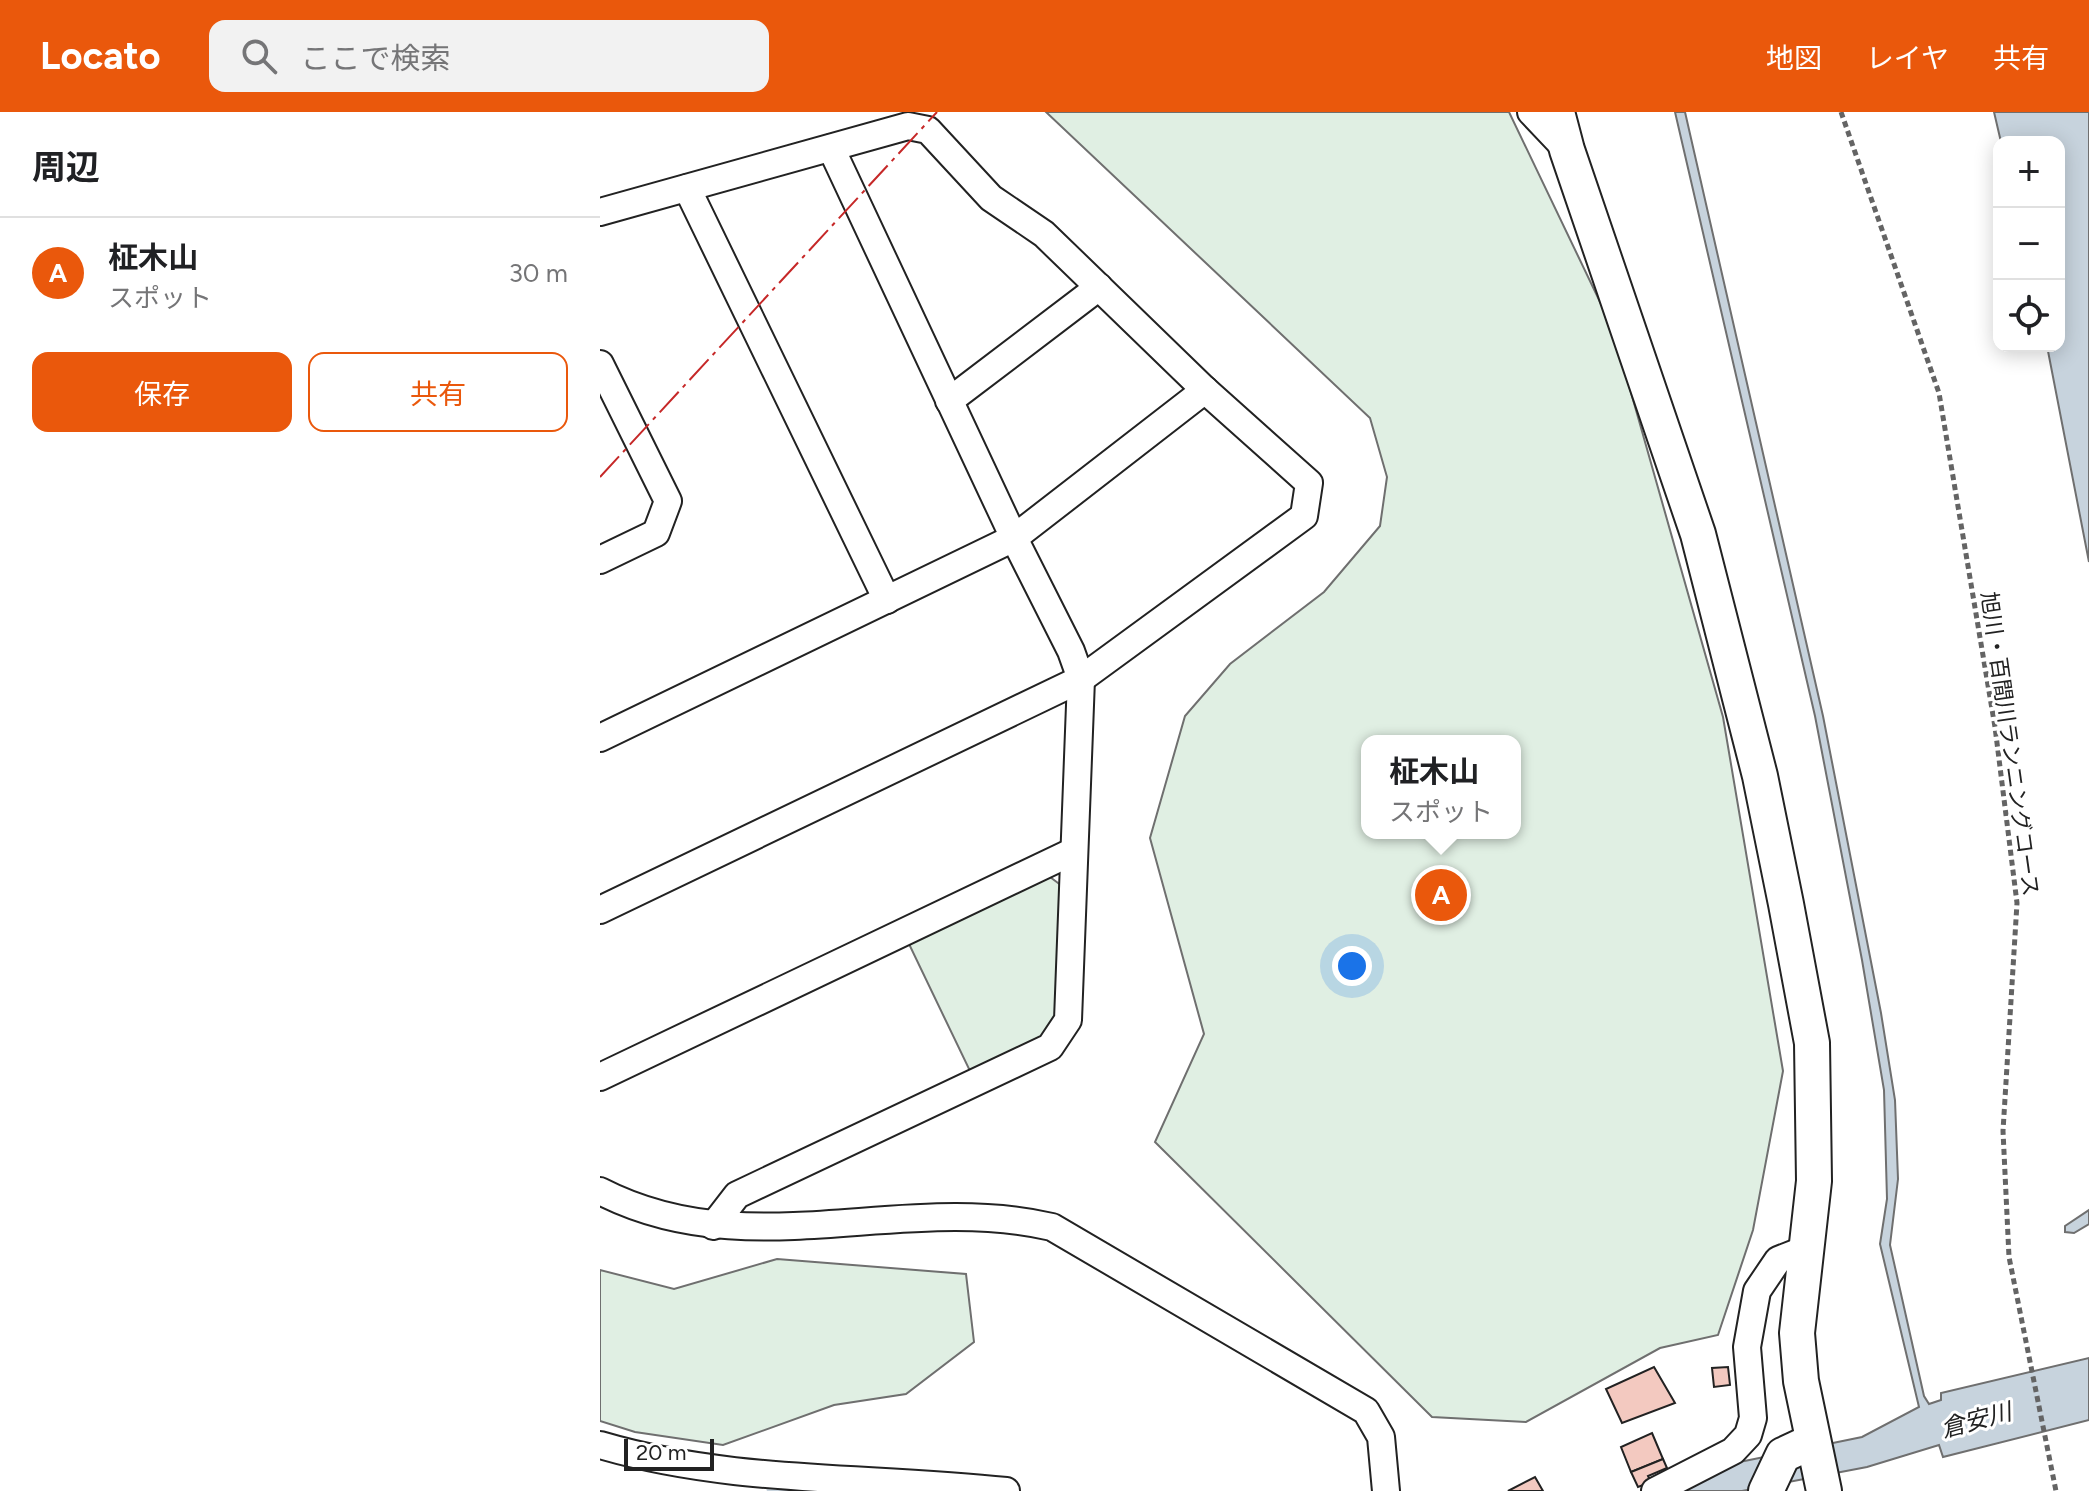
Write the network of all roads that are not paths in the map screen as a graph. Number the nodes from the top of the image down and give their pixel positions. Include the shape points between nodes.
1 (1531, 112) edge
2 (1557, 112) edge
3 (831, 148) junction
4 (1567, 150) junction
5 (687, 188) junction
6 (600, 212) edge
7 (1099, 287) junction
8 (600, 364) edge
9 (1205, 390) junction
10 (949, 401) junction
11 (1014, 538) junction
12 (600, 560) edge
13 (887, 600) junction
14 (1081, 679) junction
15 (600, 738) edge
16 (1074, 851) junction
17 (600, 910) edge
18 (600, 1077) edge
19 (600, 1191) edge
20 (713, 1226) junction
21 (1806, 1249) junction
22 (1813, 1441) junction
23 (600, 1445) edge
24 (1006, 1491) edge
25 (1386, 1491) edge
26 (1655, 1491) edge
27 (1766, 1491) edge
28 (1824, 1491) edge

1 - 4 street
2 - 4 street
3 - 5 street
3 - 7 street via 908,126 928,130 991,198 1044,234
3 - 10 street
4 - 21 street via 1698,534 1760,776 1812,1043 1816,1129
5 - 6 street
5 - 13 street
7 - 9 street
7 - 10 street
8 - 12 street via 668,501 656,533
9 - 11 street
9 - 14 street via 1309,483 1304,516
10 - 11 street
11 - 13 street
11 - 14 street
13 - 15 street
14 - 16 street
14 - 17 street
16 - 18 street
16 - 20 street via 1068,1020 1050,1047 737,1195
19 - 20 street via 646,1212
20 - 25 street via 767,1229 965,1215 1007,1216 1052,1227 1366,1411 1381,1437
21 - 22 street via 1797,1333
21 - 26 street via 1778,1260 1757,1291 1747,1347 1753,1418 1748,1435 1733,1451
22 - 27 street via 1783,1455
22 - 28 street
23 - 24 street via 676,1465 779,1477

